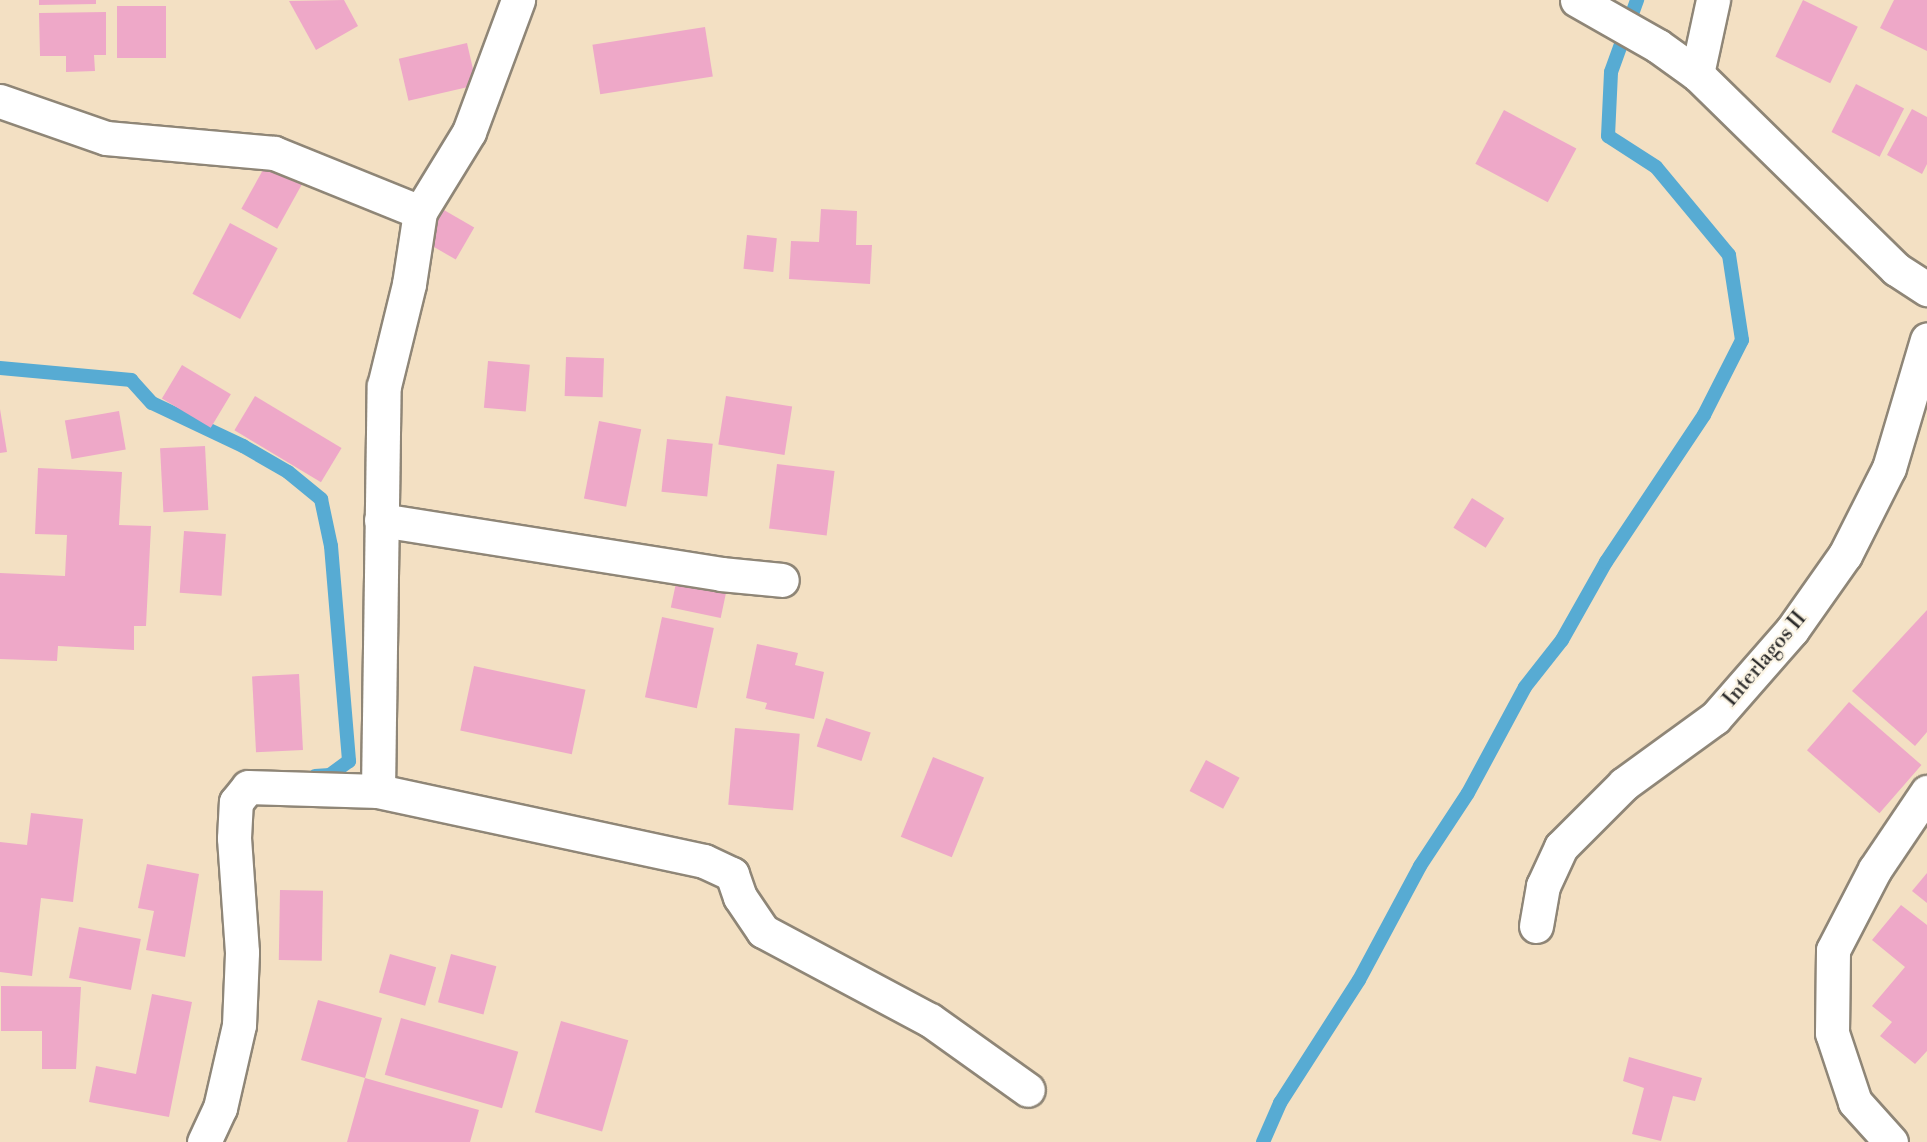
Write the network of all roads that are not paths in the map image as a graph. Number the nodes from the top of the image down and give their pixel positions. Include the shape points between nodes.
1 (518, 0) edge
2 (1713, 0) edge
3 (1584, 4) edge
4 (1697, 74) junction
5 (0, 101) edge
6 (420, 212) junction
7 (1927, 289) edge
8 (1927, 340) edge
9 (381, 520) junction
10 (782, 580) dead end
11 (378, 791) junction
12 (1927, 792) edge
13 (1536, 926) dead end
14 (1028, 1090) dead end
15 (204, 1142) edge
16 (1891, 1142) edge

1 - 6 street via 468,132
2 - 4 street
3 - 4 street via 1658,46
4 - 7 street via 1888,262
5 - 6 street via 106,138 274,153
6 - 9 street via 409,284 384,386
8 - 13 street, Interlagos II via 1889,468 1845,555 1792,630 1714,718 1624,784 1561,847 1543,886
9 - 10 street via 721,574
9 - 11 street
11 - 14 street via 705,861 732,874 740,897 763,931 930,1020
11 - 15 street via 248,787 236,802 234,838 242,952 239,1025 220,1108
12 - 16 street via 1875,869 1833,950 1832,1033 1855,1102

